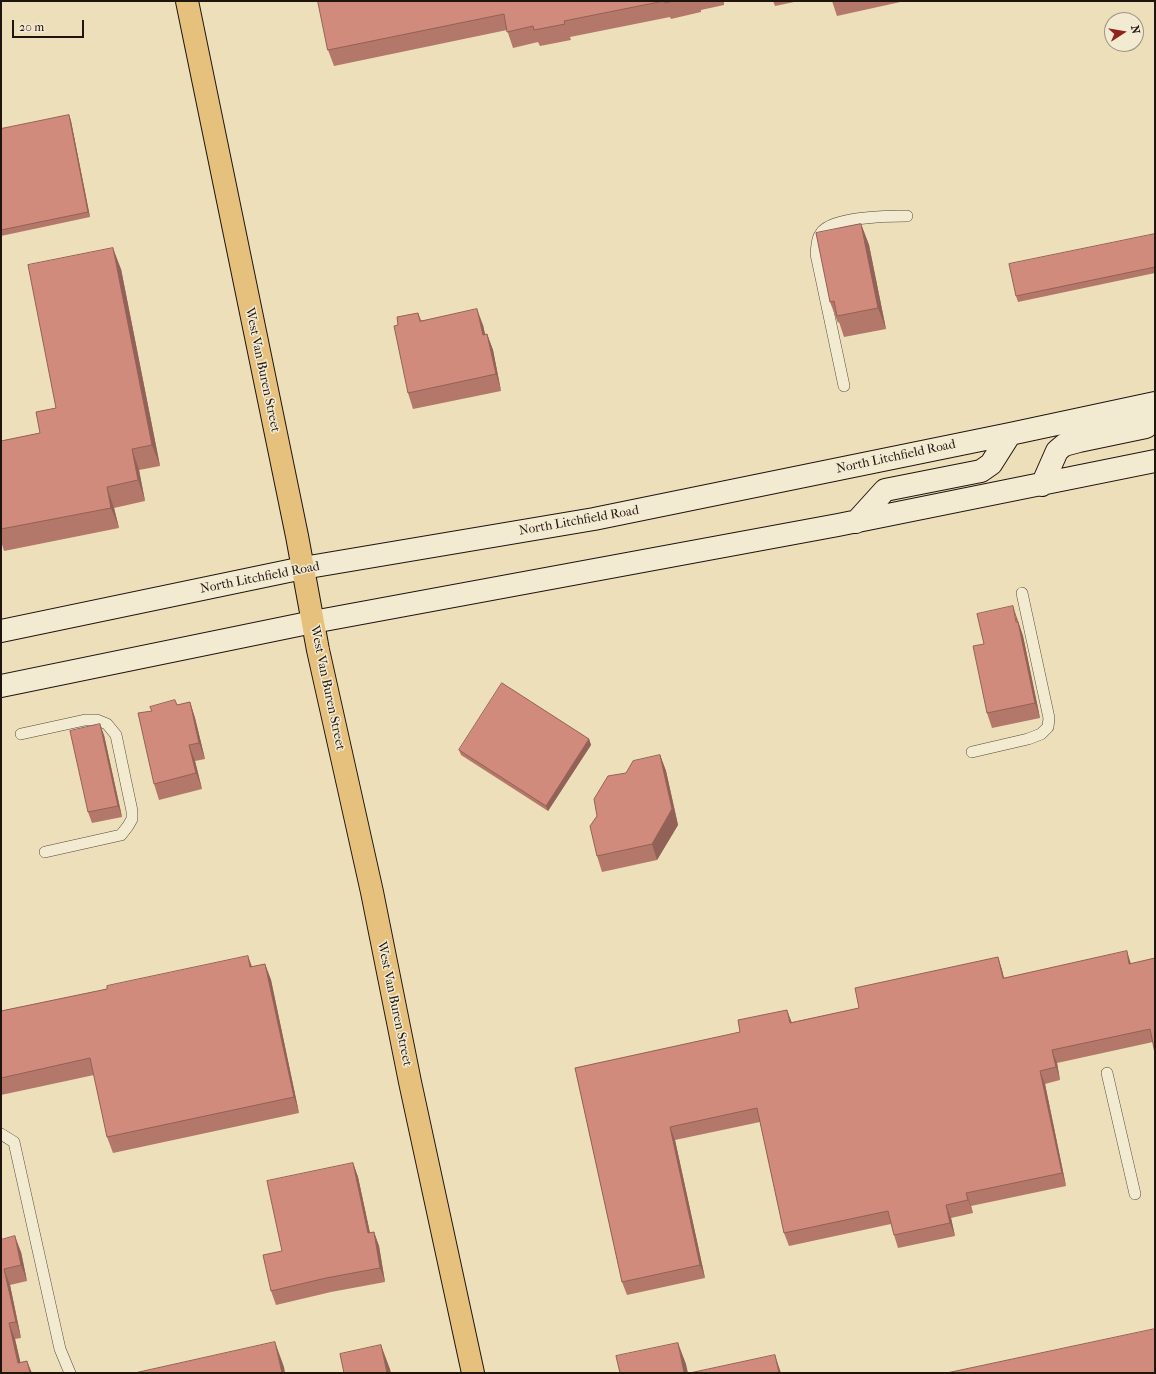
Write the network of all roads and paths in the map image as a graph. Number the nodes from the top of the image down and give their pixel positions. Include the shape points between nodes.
1 (186, 1) edge
2 (907, 216) dead end
3 (844, 386) dead end
4 (1155, 403) edge
5 (1155, 416) edge
6 (1010, 434) junction
7 (1155, 461) edge
8 (1042, 485) junction
9 (856, 522) junction
10 (303, 568) junction
11 (1022, 593) dead end
12 (313, 622) junction
13 (1, 631) edge
14 (1, 686) edge
15 (21, 734) dead end
16 (972, 752) dead end
17 (45, 852) dead end
18 (1107, 1073) dead end
19 (1, 1134) edge
20 (1135, 1194) dead end
21 (70, 1373) edge
22 (473, 1373) edge

1 - 10 main road, West Van Buren Street
2 - 3 lane via 864,217 830,225 821,232 817,242 816,254
4 - 6 main road, North Litchfield Road
5 - 8 main road via 1146,427 1064,445 1057,452
6 - 9 main road via 991,464 981,471 885,490
6 - 10 main road, North Litchfield Road via 594,519
7 - 8 main road
8 - 9 main road
9 - 12 main road
10 - 12 main road, West Van Buren Street
10 - 13 main road, North Litchfield Road
11 - 16 lane via 1049,718 1048,727 1041,734 1028,740
12 - 14 main road
12 - 22 main road, West Van Buren Street
15 - 17 lane via 85,720 97,720 107,724 116,735 130,796 132,820 121,835
18 - 20 lane
19 - 21 lane via 14,1142 60,1348

